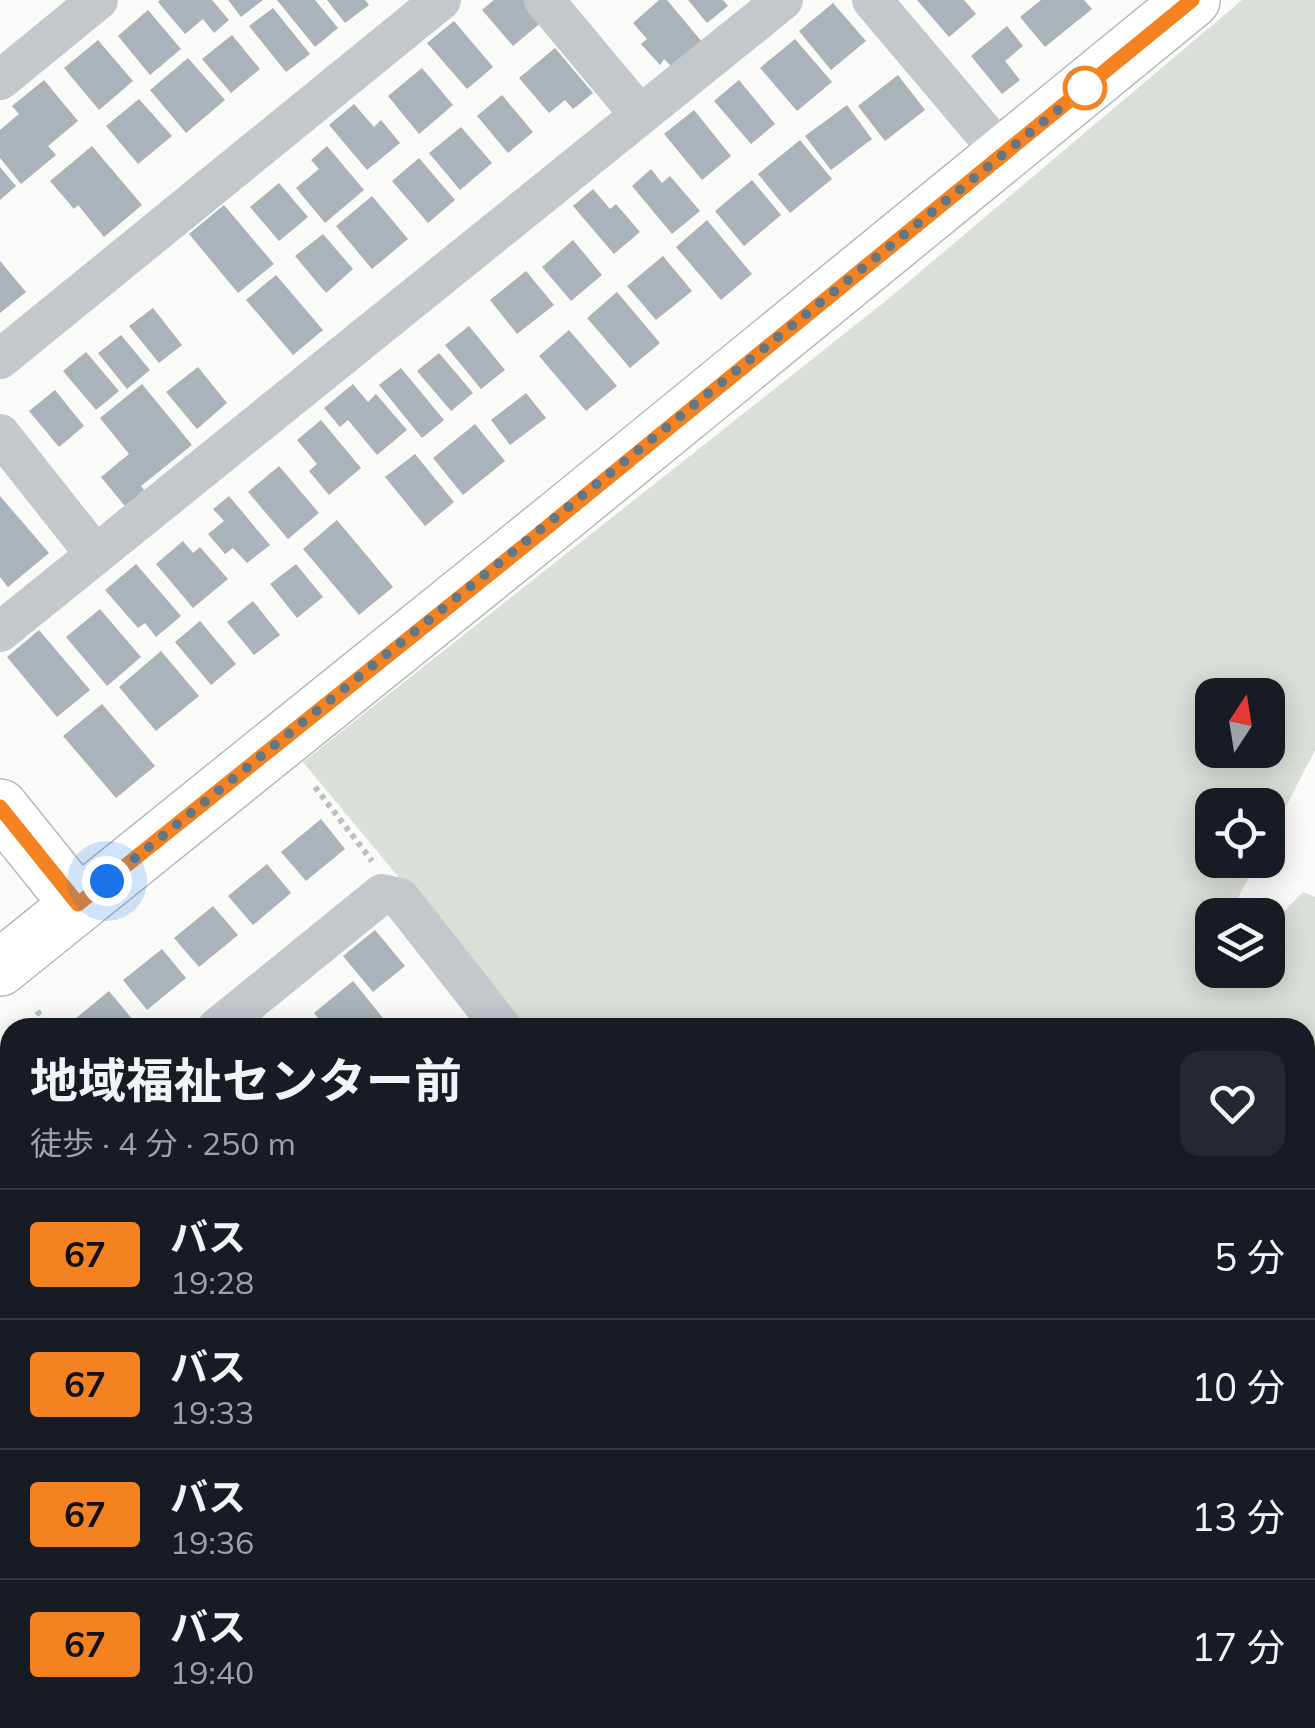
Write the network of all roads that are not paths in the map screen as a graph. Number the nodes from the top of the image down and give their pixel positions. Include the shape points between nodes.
1 (98, 0) edge
2 (441, 0) edge
3 (544, 0) edge
4 (784, 0) edge
5 (872, 0) edge
6 (1192, 0) edge
7 (0, 80) edge
8 (640, 115) junction
9 (1003, 155) junction
10 (0, 359) edge
11 (0, 434) edge
12 (95, 554) junction
13 (0, 632) edge
14 (0, 807) edge
15 (78, 904) junction
16 (0, 968) edge
17 (229, 1018) edge
18 (494, 1018) edge

1 - 7 street
2 - 10 street
3 - 8 street
4 - 8 street
5 - 9 street
6 - 9 street
8 - 12 street
9 - 15 street
11 - 12 street
12 - 13 street
14 - 15 street
15 - 16 street
17 - 18 street via 382,894 400,898

